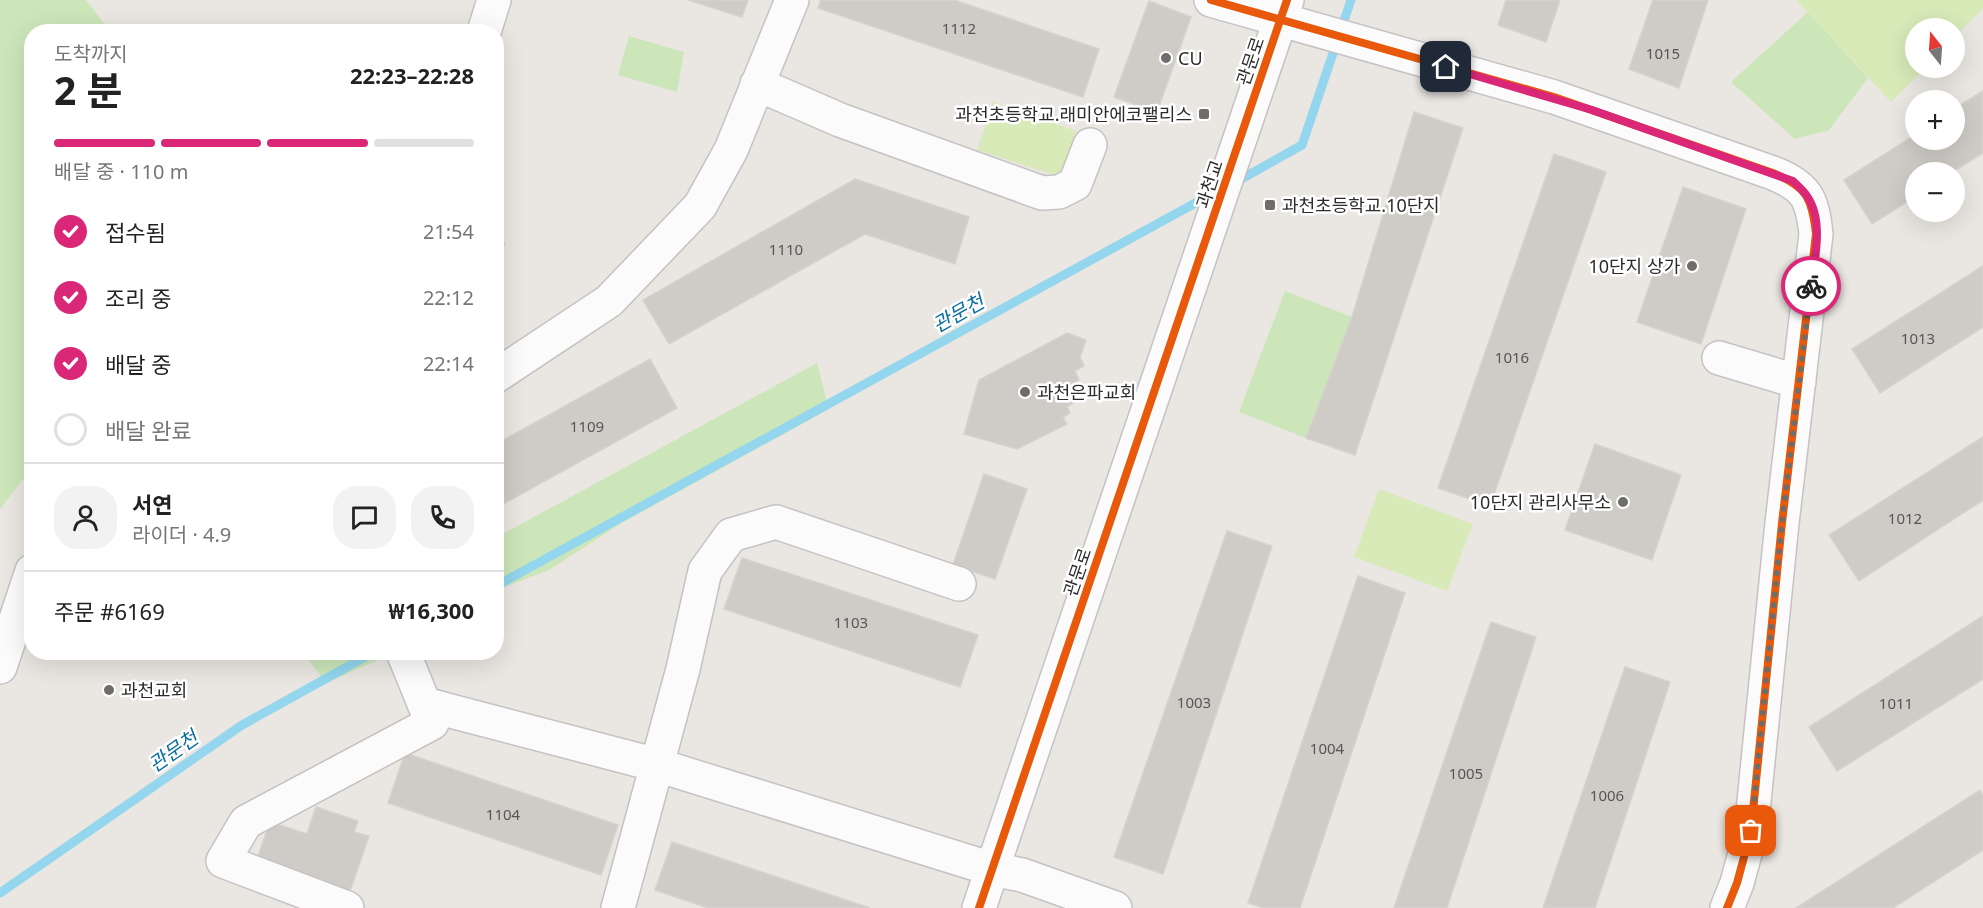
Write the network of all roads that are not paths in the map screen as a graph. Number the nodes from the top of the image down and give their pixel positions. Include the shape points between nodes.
1 (494, 0) edge
2 (792, 0) edge
3 (1211, 0) edge
4 (1284, 9) edge
5 (486, 24) edge
6 (757, 84) junction
7 (1241, 132) joint
8 (1090, 146) dead end
9 (1204, 245) joint
10 (1719, 358) dead end
11 (504, 371) edge
12 (1798, 382) junction
13 (959, 584) dead end
14 (24, 595) edge
15 (406, 660) edge
16 (0, 667) edge
17 (424, 705) junction
18 (657, 765) junction
19 (992, 869) junction
20 (347, 908) edge
21 (618, 908) edge
22 (979, 908) edge
23 (1115, 908) edge
24 (1727, 908) edge

1 - 5 street
2 - 6 street
3 - 4 street
4 - 7 street, 관문로
4 - 12 street via 1337,34 1592,110 1793,181 1808,196 1816,234
6 - 8 street via 840,120 1042,193 1059,192 1075,184
6 - 11 street via 731,150 700,206 609,301
7 - 9 street, 과천교
9 - 19 street, 관문로
10 - 12 street
12 - 24 street via 1751,831
13 - 18 street via 776,522 731,535 705,571
14 - 16 street
15 - 17 street
17 - 18 street
17 - 20 street via 432,723 246,822 223,861
18 - 19 street
18 - 21 street
19 - 22 street, 관문로
19 - 23 street via 1022,875

